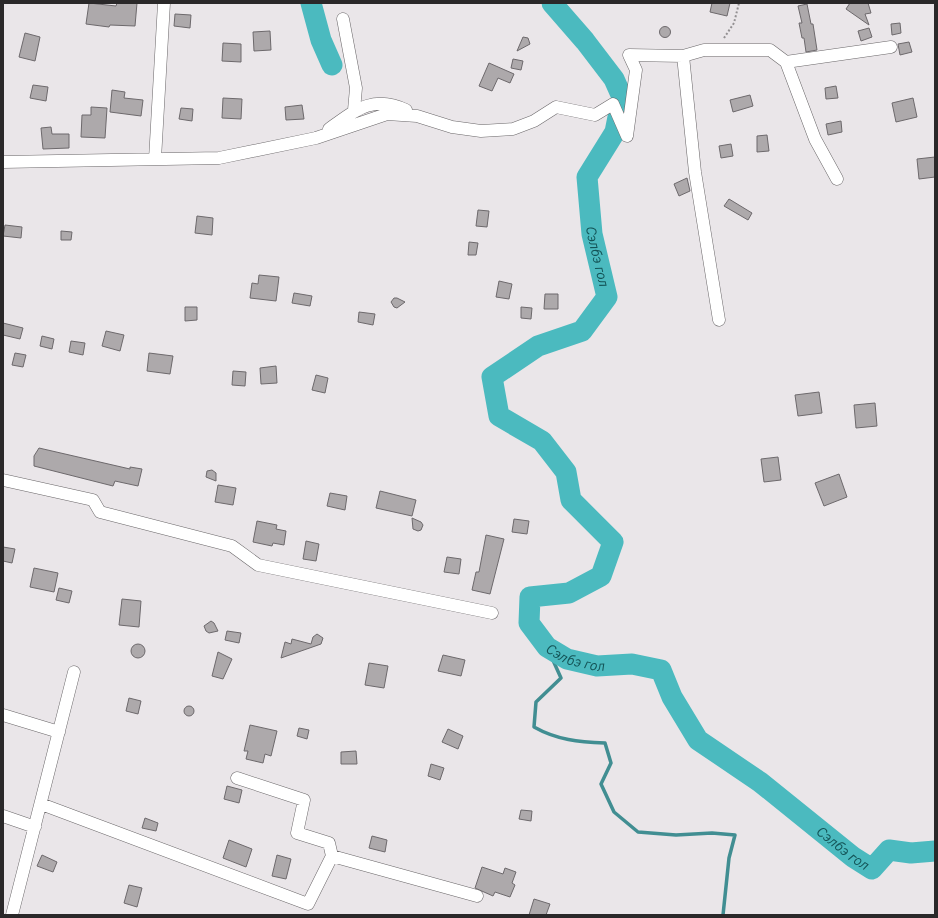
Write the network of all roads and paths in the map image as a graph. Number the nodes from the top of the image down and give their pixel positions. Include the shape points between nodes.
1 (164, 3) edge
2 (739, 3) edge
3 (343, 19) dead end
4 (720, 40) dead end
5 (891, 47) dead end
6 (683, 56) junction
7 (786, 62) junction
8 (354, 110) junction
9 (417, 116) junction
10 (316, 138) junction
11 (155, 159) junction
12 (3, 162) edge
13 (837, 179) dead end
14 (719, 320) dead end
15 (3, 480) edge
16 (492, 613) dead end
17 (74, 672) dead end
18 (3, 715) edge
19 (59, 732) junction
20 (237, 778) dead end
21 (41, 804) junction
22 (3, 816) edge
23 (35, 827) junction
24 (332, 856) junction
25 (477, 896) dead end
26 (12, 915) edge

1 - 11 street
2 - 4 path via 734,23
3 - 8 street via 356,88
5 - 7 street
6 - 7 street via 704,50 770,50
6 - 9 street via 629,55 636,70 627,136 613,104 595,115 556,107 534,121 513,129 481,131 452,127
6 - 14 street via 695,172
7 - 13 street via 815,139
8 - 9 street via 363,106 382,104 398,106
8 - 10 street
9 - 10 street via 387,114
10 - 11 street via 220,158
11 - 12 street
15 - 16 street via 93,500 100,512 232,546 258,565
17 - 19 street
18 - 19 street
19 - 21 street
20 - 24 street via 304,800 297,833 329,843
21 - 23 street
21 - 24 street via 308,904
22 - 23 street
23 - 26 street
24 - 25 street

